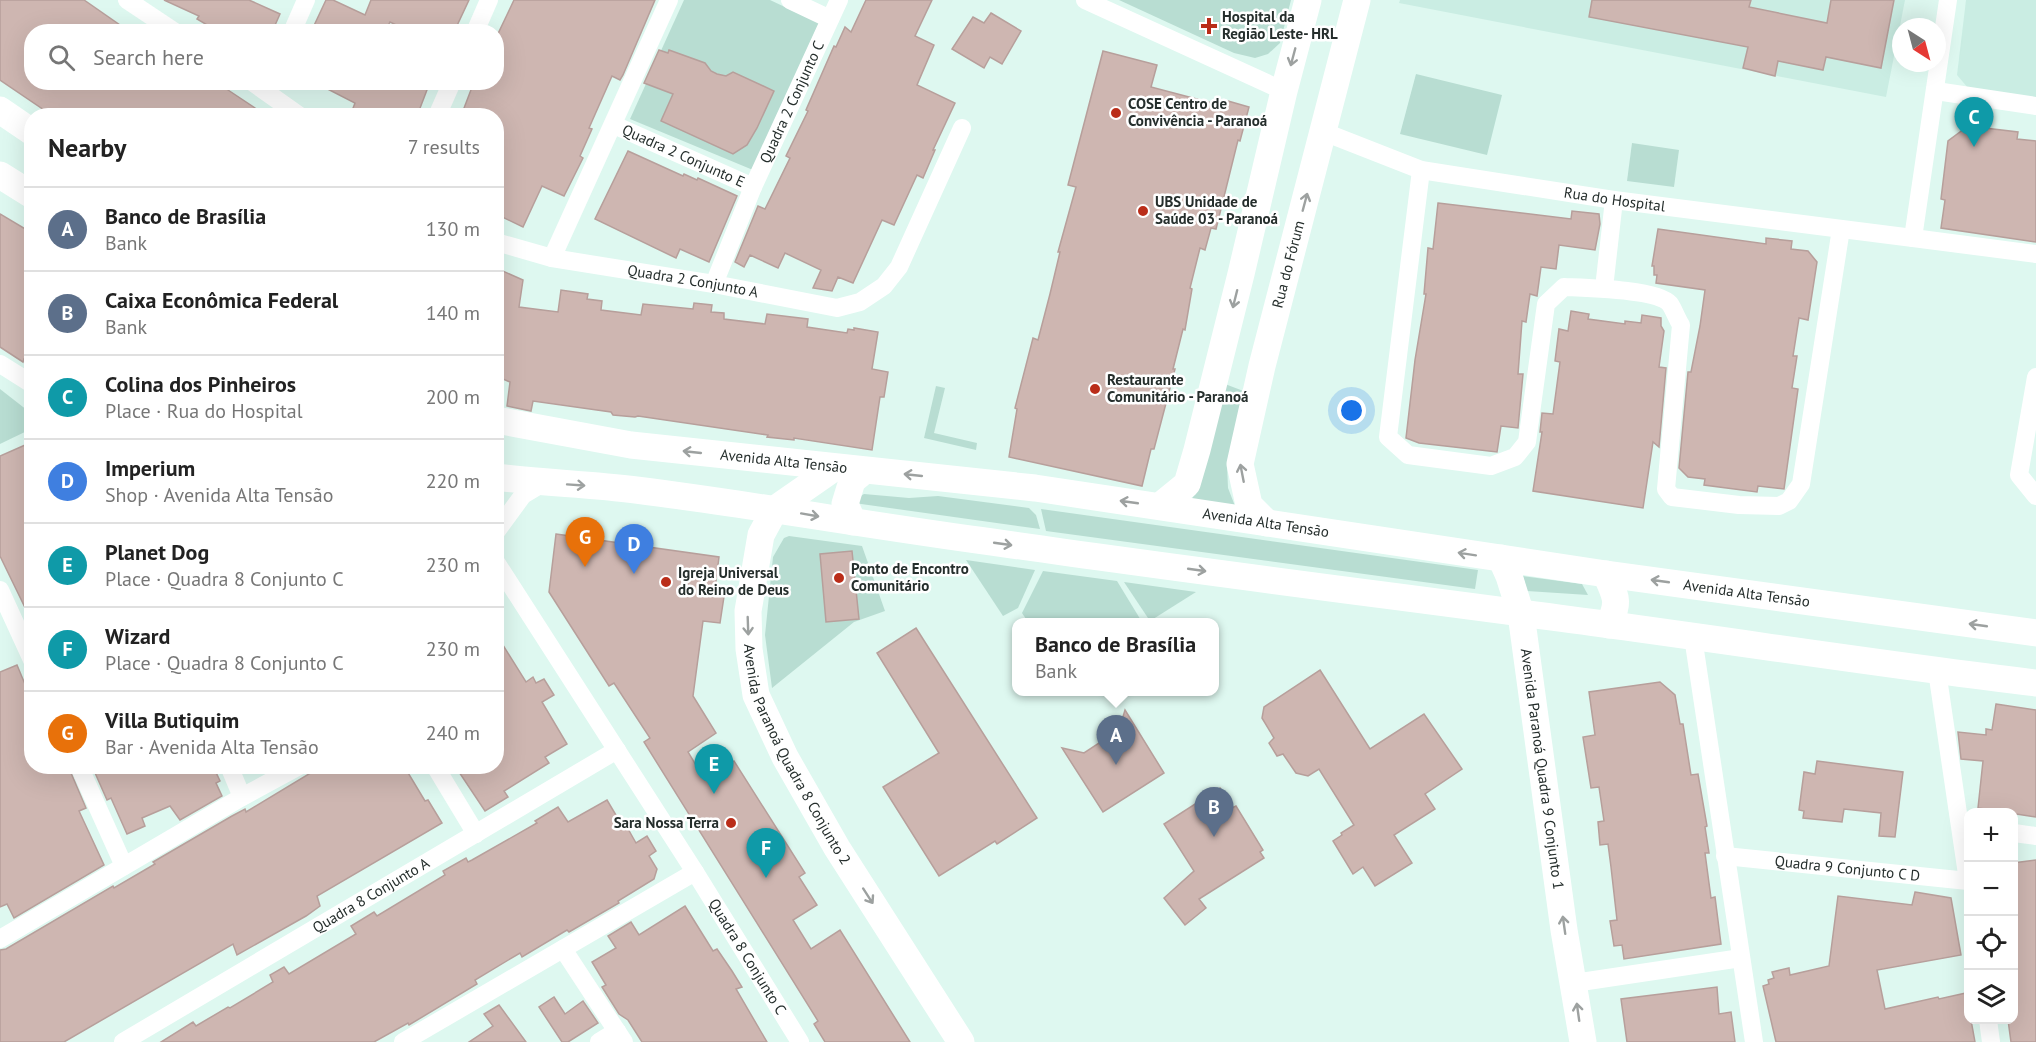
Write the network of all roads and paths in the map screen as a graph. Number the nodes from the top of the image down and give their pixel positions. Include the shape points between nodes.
1 (306, 0) edge
2 (489, 0) edge
3 (669, 0) edge
4 (790, 0) edge
5 (839, 0) edge
6 (1085, 0) edge
7 (1308, 0) edge
8 (1357, 0) edge
9 (1948, 0) edge
10 (129, 1) edge
11 (830, 19) junction
12 (163, 24) edge
13 (296, 24) edge
14 (478, 24) edge
15 (268, 90) edge
16 (449, 90) edge
17 (1284, 91) junction
18 (1936, 91) junction
19 (2036, 106) edge
20 (290, 108) edge
21 (441, 108) edge
22 (0, 110) edge
23 (614, 125) junction
24 (24, 126) edge
25 (962, 128) dead end
26 (1324, 132) junction
27 (1421, 170) junction
28 (0, 175) edge
29 (753, 187) junction
30 (24, 189) edge
31 (1614, 200) junction
32 (1841, 229) junction
33 (1913, 238) junction
34 (504, 244) edge
35 (2036, 254) edge
36 (552, 258) junction
37 (714, 284) junction
38 (1604, 288) junction
39 (1220, 357) junction
40 (0, 364) edge
41 (1262, 366) junction
42 (2036, 377) edge
43 (24, 379) edge
44 (504, 421) edge
45 (631, 445) junction
46 (834, 468) junction
47 (864, 471) junction
48 (504, 478) edge
49 (543, 483) junction
50 (630, 489) junction
51 (2036, 496) edge
52 (1160, 506) junction
53 (775, 509) junction
54 (504, 521) edge
55 (853, 522) junction
56 (1268, 523) junction
57 (1501, 558) junction
58 (504, 574) edge
59 (1606, 574) junction
60 (0, 590) edge
61 (1521, 614) junction
62 (1609, 625) junction
63 (2036, 633) edge
64 (1693, 637) junction
65 (24, 642) edge
66 (1937, 671) junction
67 (2036, 683) edge
68 (617, 750) junction
69 (83, 774) edge
70 (232, 774) edge
71 (284, 774) edge
72 (440, 774) edge
73 (242, 797) junction
74 (1964, 822) edge
75 (476, 834) junction
76 (2018, 834) edge
77 (2036, 836) edge
78 (1725, 856) junction
79 (124, 866) junction
80 (695, 872) junction
81 (1964, 881) edge
82 (0, 939) edge
83 (563, 949) junction
84 (1741, 958) junction
85 (1574, 982) junction
86 (1989, 1024) edge
87 (620, 1036) edge
88 (125, 1042) edge
89 (403, 1042) edge
90 (599, 1042) edge
91 (800, 1042) edge
92 (961, 1042) edge
93 (1583, 1042) edge
94 (1754, 1042) edge
95 (1991, 1042) edge

1 - 13 street
2 - 14 street
3 - 23 street
4 - 11 street
5 - 11 street, Quadra 2 Conjunto C
6 - 17 street
7 -> 17 street
8 - 26 street, Rua do Fórum
9 - 18 street
10 - 12 street
11 - 29 street, Quadra 2 Conjunto C
15 - 20 street
16 - 21 street
17 -> 39 street
18 - 19 street
18 - 33 street
22 - 24 street
23 - 29 street, Quadra 2 Conjunto E
23 - 36 street
25 - 37 street, Quadra 2 Conjunto A via 899,267 884,286 860,302 837,308
26 - 27 street, Rua do Hospital
41 -> 26 street, Rua do Fórum
27 - 31 street, Rua do Hospital
27 - 38 street via 1388,437 1408,455 1491,466 1515,457 1527,442 1546,304 1564,287
28 - 30 street
29 - 37 street, Quadra 2 Conjunto C
31 - 32 street, Rua do Hospital
31 - 38 street
32 - 33 street, Rua do Hospital
32 - 38 street via 1802,484 1789,501 1779,506 1739,505 1672,497 1668,493 1681,325 1669,304 1659,297
33 - 35 street, Rua do Hospital
34 - 36 street, Quadra 2 Conjunto A
36 - 37 street, Quadra 2 Conjunto A
39 - 41 street via 1230,369 1241,374 1253,373
39 - 52 street via 1187,484
40 - 43 street
56 -> 41 street, Rua do Fórum via 1249,505 1240,464
42 - 51 street via 2019,476
44 - 45 street, Avenida Alta Tensão
46 -> 45 street, Avenida Alta Tensão
45 - 50 street via 642,455 645,469 640,481
46 - 47 street, Avenida Alta Tensão
46 - 53 street, Avenida Paranoá Quadra 8 Conjunto 2
52 -> 47 street, Avenida Alta Tensão
47 - 55 street via 852,481 845,504
48 - 49 street
49 -> 50 street
49 - 54 street via 523,495
50 - 53 street
52 - 56 street, Avenida Alta Tensão
53 -> 55 street
53 -> 92 street, Avenida Paranoá Quadra 8 Conjunto 2 via 761,535 748,611 756,695 785,757 837,848
55 -> 61 street
57 -> 56 street, Avenida Alta Tensão
57 - 59 street, Avenida Alta Tensão
57 - 61 street, Avenida Paranoá Quadra 9 Conjunto 1
58 - 68 street, Quadra 8 Conjunto C
59 - 62 street via 1617,599
63 -> 59 street, Avenida Alta Tensão
60 - 65 street
61 - 62 street
85 -> 61 street, Avenida Paranoá Quadra 9 Conjunto 1
62 - 64 street
64 - 66 street
64 - 78 street
66 - 67 street
66 - 74 street
68 - 75 street, Quadra 8 Conjunto A
68 - 80 street, Quadra 8 Conjunto C
69 - 79 street
70 - 73 street
71 - 73 street
72 - 75 street
73 - 79 street
75 - 88 street, Quadra 8 Conjunto A
76 - 77 street
78 - 81 street, Quadra 9 Conjunto C D
78 - 84 street
79 - 82 street
80 - 83 street
80 - 91 street, Quadra 8 Conjunto C
83 - 87 street
83 - 89 street
84 - 85 street
84 - 94 street
93 -> 85 street, Avenida Paranoá Quadra 9 Conjunto 1
86 - 95 street
87 - 90 street

